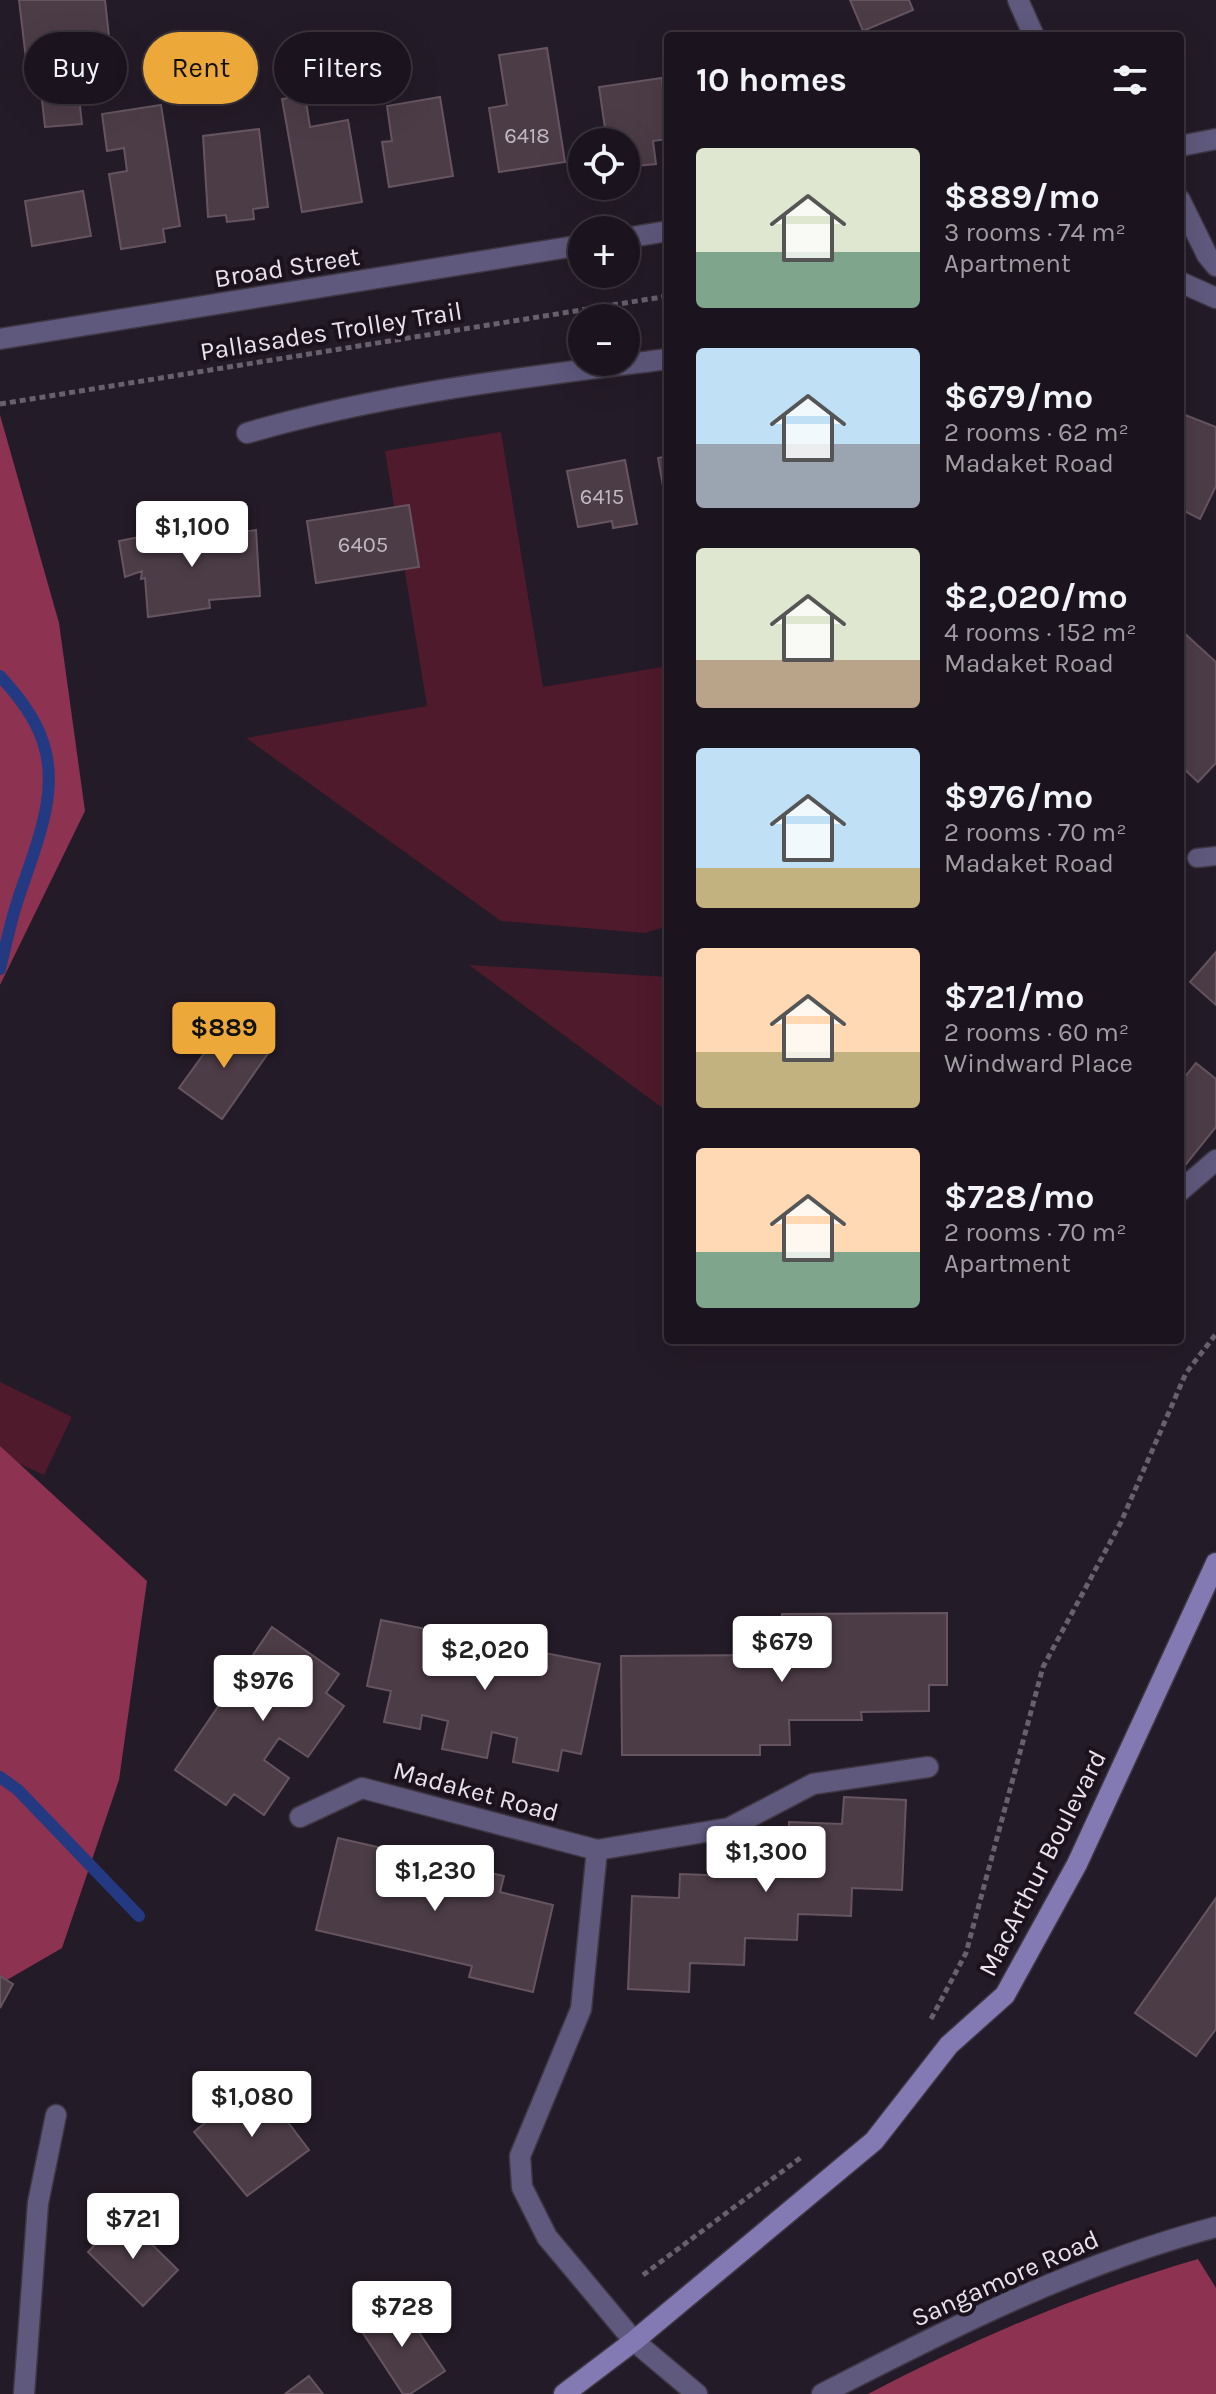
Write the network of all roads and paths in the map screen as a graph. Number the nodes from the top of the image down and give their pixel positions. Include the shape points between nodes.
1 (1018, 0) edge
2 (1032, 32) edge
3 (1216, 139) edge
4 (1184, 145) edge
5 (1184, 208) edge
6 (664, 232) edge
7 (640, 236) edge
8 (568, 247) edge
9 (1216, 266) edge
10 (1216, 275) edge
11 (1184, 283) edge
12 (1184, 285) edge
13 (664, 297) edge
14 (1216, 298) edge
15 (0, 339) edge
16 (664, 360) edge
17 (0, 404) edge
18 (247, 433) dead end
19 (1216, 1160) edge
20 (1184, 1188) edge
21 (1216, 1334) edge
22 (1216, 1563) edge
23 (928, 1767) dead end
24 (300, 1817) dead end
25 (597, 1850) junction
26 (925, 2030) dead end
27 (56, 2115) dead end
28 (809, 2152) dead end
29 (1216, 2227) edge
30 (643, 2275) dead end
31 (634, 2341) junction
32 (24, 2394) edge
33 (564, 2394) edge
34 (697, 2394) edge
35 (822, 2394) edge

1 - 2 street
3 - 4 street
5 - 9 street
6 - 7 street
8 - 15 street, Broad Street
10 - 11 street
12 - 14 street
13 - 17 path, Pallasades Trolley Trail
16 - 18 street via 471,384 325,411
19 - 20 street
21 - 26 path via 1186,1373 1121,1522 1043,1667 966,1953
22 - 31 main road, MacArthur Boulevard via 1077,1864 1005,1995 949,2045 874,2141
23 - 25 street, Madaket Road via 813,1784 729,1828
24 - 25 street, Madaket Road via 362,1788
25 - 31 street via 581,2009 520,2156 522,2187 547,2237
27 - 32 street via 38,2203
28 - 30 path
29 - 35 street, Sangamore Road via 1115,2257 959,2322
31 - 33 main road, MacArthur Boulevard
31 - 34 street

